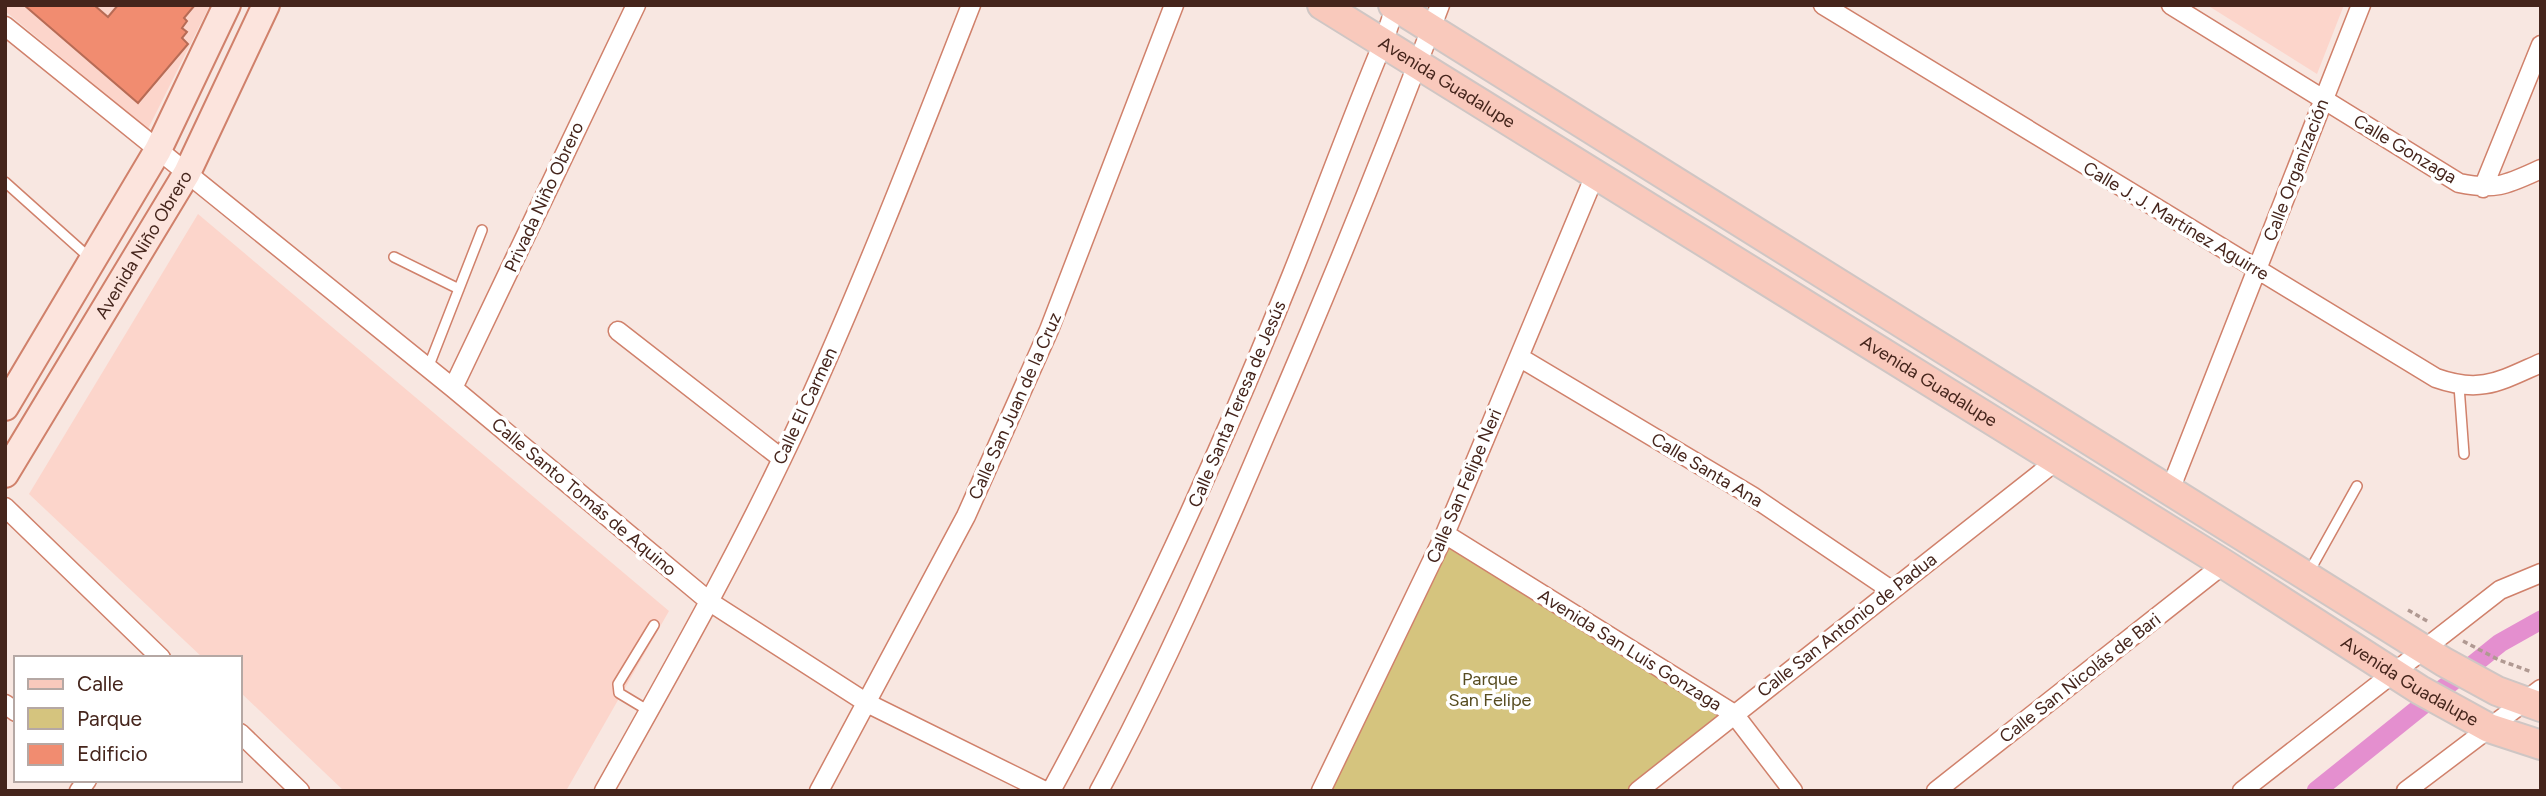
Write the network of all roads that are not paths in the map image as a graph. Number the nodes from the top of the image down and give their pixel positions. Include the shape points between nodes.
1 (227, 5) edge
2 (266, 5) edge
3 (636, 5) edge
4 (971, 5) edge
5 (1174, 5) edge
6 (1322, 5) edge
7 (1823, 5) edge
8 (2171, 5) edge
9 (2361, 5) edge
10 (1394, 6) edge
11 (1436, 17) edge
12 (5, 26) edge
13 (1383, 43) junction
14 (2541, 45) edge
15 (1417, 65) junction
16 (2324, 100) junction
17 (158, 150) junction
18 (2541, 169) edge
19 (187, 173) junction
20 (1595, 175) junction
21 (5, 182) edge
22 (2483, 188) junction
23 (482, 230) dead end
24 (394, 257) dead end
25 (93, 260) junction
26 (2256, 271) junction
27 (459, 289) junction
28 (618, 331) dead end
29 (1519, 357) junction
30 (2541, 363) edge
31 (428, 368) junction
32 (2459, 386) junction
33 (453, 388) junction
34 (5, 407) edge
35 (2464, 454) dead end
36 (781, 458) junction
37 (2056, 461) junction
38 (5, 474) edge
39 (2357, 486) dead end
40 (2170, 490) junction
41 (5, 507) edge
42 (1444, 534) junction
43 (2224, 564) junction
44 (2541, 573) edge
45 (2306, 576) junction
46 (1891, 590) junction
47 (710, 602) junction
48 (654, 625) dead end
49 (159, 656) edge
50 (2434, 656) junction
51 (2394, 673) junction
52 (2535, 699) edge
53 (867, 703) junction
54 (649, 711) junction
55 (1734, 714) junction
56 (2479, 723) junction
57 (242, 735) edge
58 (2541, 745) edge
59 (300, 791) edge
60 (604, 791) edge
61 (819, 791) edge
62 (1045, 791) edge
63 (1051, 791) edge
64 (1099, 791) edge
65 (1321, 791) edge
66 (1638, 791) edge
67 (1793, 791) edge
68 (1936, 791) edge
69 (2242, 791) edge
70 (2406, 791) edge

1 - 17 main road, Avenida Niño Obrero
2 - 19 main road, Avenida Niño Obrero
3 - 33 street, Privada Niño Obrero
4 - 36 street, Calle El Carmen via 886,222
5 - 53 street, Calle San Juan de la Cruz via 1049,330 966,516
6 - 13 main road, Avenida Guadalupe
7 - 26 street, Calle J. J. Martínez Aguirre
8 - 16 street, Calle Gonzaga
9 - 16 street, Calle Organización
10 - 11 main road, Avenida Guadalupe
10 - 13 street, Calle Santa Teresa de Jesús
11 - 15 street
11 - 40 main road, Avenida Guadalupe
12 - 17 street, Calle Santo Tomás de Aquino
13 - 15 main road, Avenida Guadalupe
13 - 63 street, Calle Santa Teresa de Jesús via 1191,512
14 - 22 street
15 - 20 main road, Avenida Guadalupe
15 - 64 street via 1327,293 1225,530
16 - 22 street, Calle Gonzaga via 2459,183
16 - 26 street, Calle Organización
17 - 19 street, Calle Santo Tomás de Aquino
17 - 25 main road, Avenida Niño Obrero
18 - 22 street via 2508,184
19 - 31 street, Calle Santo Tomás de Aquino
19 - 38 main road, Avenida Niño Obrero
20 - 29 street, Calle San Felipe Neri
20 - 37 main road, Avenida Guadalupe
21 - 25 lane
23 - 27 lane
24 - 27 lane
25 - 34 main road, Avenida Niño Obrero
26 - 32 street, Calle J. J. Martínez Aguirre via 2436,377
26 - 40 street, Calle Organización
27 - 31 lane
28 - 36 street
29 - 42 street, Calle San Felipe Neri
29 - 46 street, Calle Santa Ana via 1752,496
30 - 32 street, Calle J. J. Martínez Aguirre via 2503,380
31 - 33 street, Calle Santo Tomás de Aquino
32 - 35 lane
33 - 47 street, Calle Santo Tomás de Aquino
36 - 47 street, Calle El Carmen
37 - 43 main road, Avenida Guadalupe
37 - 46 street, Calle San Antonio de Padua
39 - 45 lane
40 - 45 main road, Avenida Guadalupe
41 - 49 street
42 - 55 street, Avenida San Luis Gonzaga
42 - 65 street, Calle San Felipe Neri
43 - 51 main road, Avenida Guadalupe
43 - 68 street, Calle San Nicolás de Bari
44 - 50 street via 2500,590
45 - 50 main road, Avenida Guadalupe
46 - 55 street, Calle San Antonio de Padua
47 - 53 street, Calle Santo Tomás de Aquino
47 - 54 street, Calle El Carmen
48 - 54 lane via 618,684 619,693
50 - 51 street
50 - 52 main road, Avenida Guadalupe via 2497,691
51 - 56 main road, Avenida Guadalupe
51 - 69 street
52 - 56 street
53 - 61 street, Calle San Juan de la Cruz
53 - 62 street, Calle Santo Tomás de Aquino
54 - 60 street, Calle El Carmen
55 - 66 street, Calle San Antonio de Padua
55 - 67 street, Avenida San Luis Gonzaga
56 - 58 main road, Avenida Guadalupe
56 - 70 street
57 - 59 street

